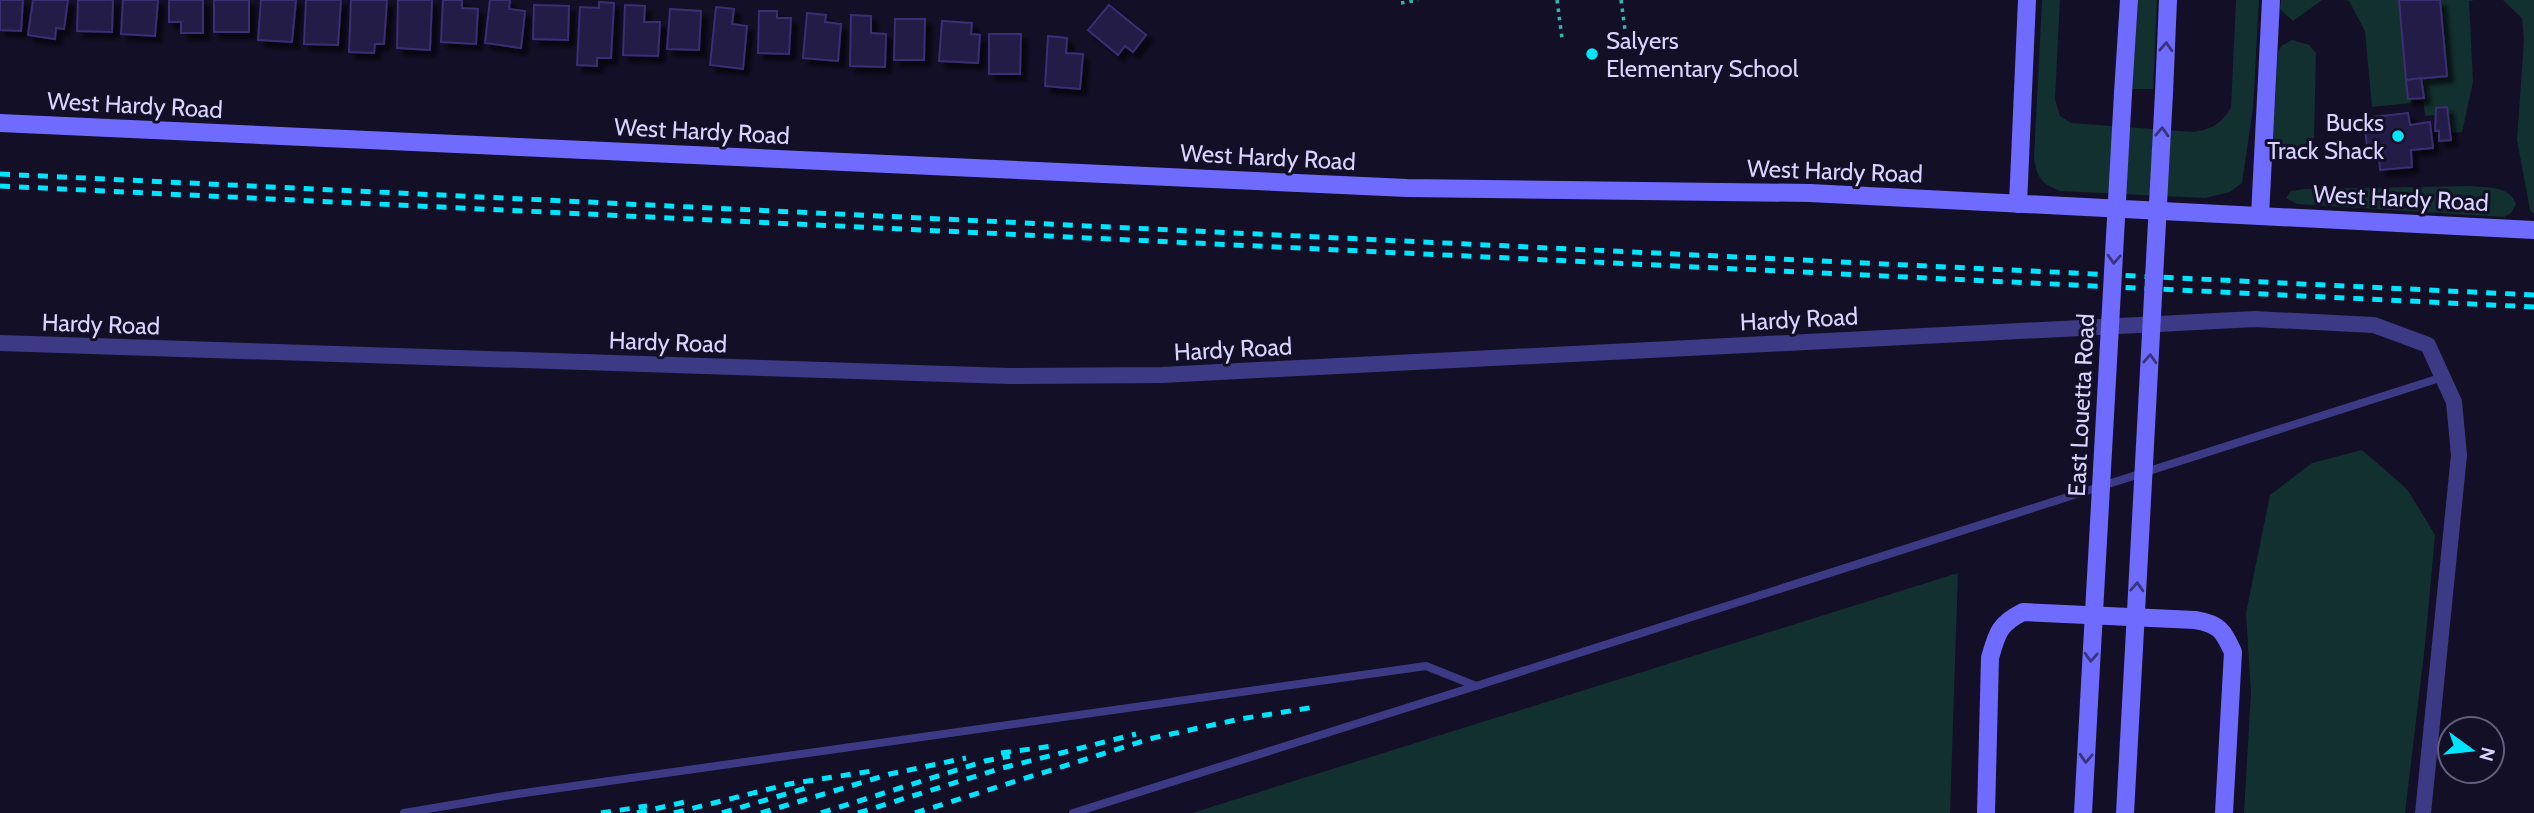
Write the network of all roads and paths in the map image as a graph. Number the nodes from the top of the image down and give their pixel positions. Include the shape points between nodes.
1 (1418, 0) edge
2 (1557, 0) edge
3 (1621, 0) edge
4 (2027, 0) edge
5 (2129, 0) edge
6 (2168, 0) edge
7 (2271, 0) edge
8 (1401, 2) dead end
9 (1625, 30) dead end
10 (1562, 38) dead end
11 (0, 123) edge
12 (2018, 204) junction
13 (2260, 216) junction
14 (2534, 230) edge
15 (0, 343) edge
16 (2443, 377) junction
17 (1476, 686) junction
18 (404, 813) edge
19 (1073, 813) edge
20 (1986, 813) edge
21 (2083, 813) edge
22 (2126, 813) edge
23 (2224, 813) edge
24 (2423, 813) edge

1 - 8 path
2 - 10 path
3 - 9 path
4 - 12 main road
5 -> 21 main road, East Louetta Road, bridge
22 -> 6 main road, bridge
7 - 13 main road
11 - 12 main road, West Hardy Road via 1393,187 1810,193
12 - 13 main road, West Hardy Road
13 - 14 main road, West Hardy Road
15 - 16 street, Hardy Road via 1009,376 1148,375 2255,319 2374,325 2428,345
16 - 17 lane
16 - 24 street, Hardy Road via 2454,402 2459,455
17 - 18 lane via 1426,666
17 - 19 lane
20 - 23 main road via 1990,658 2007,620 2023,612 2213,623 2232,652

